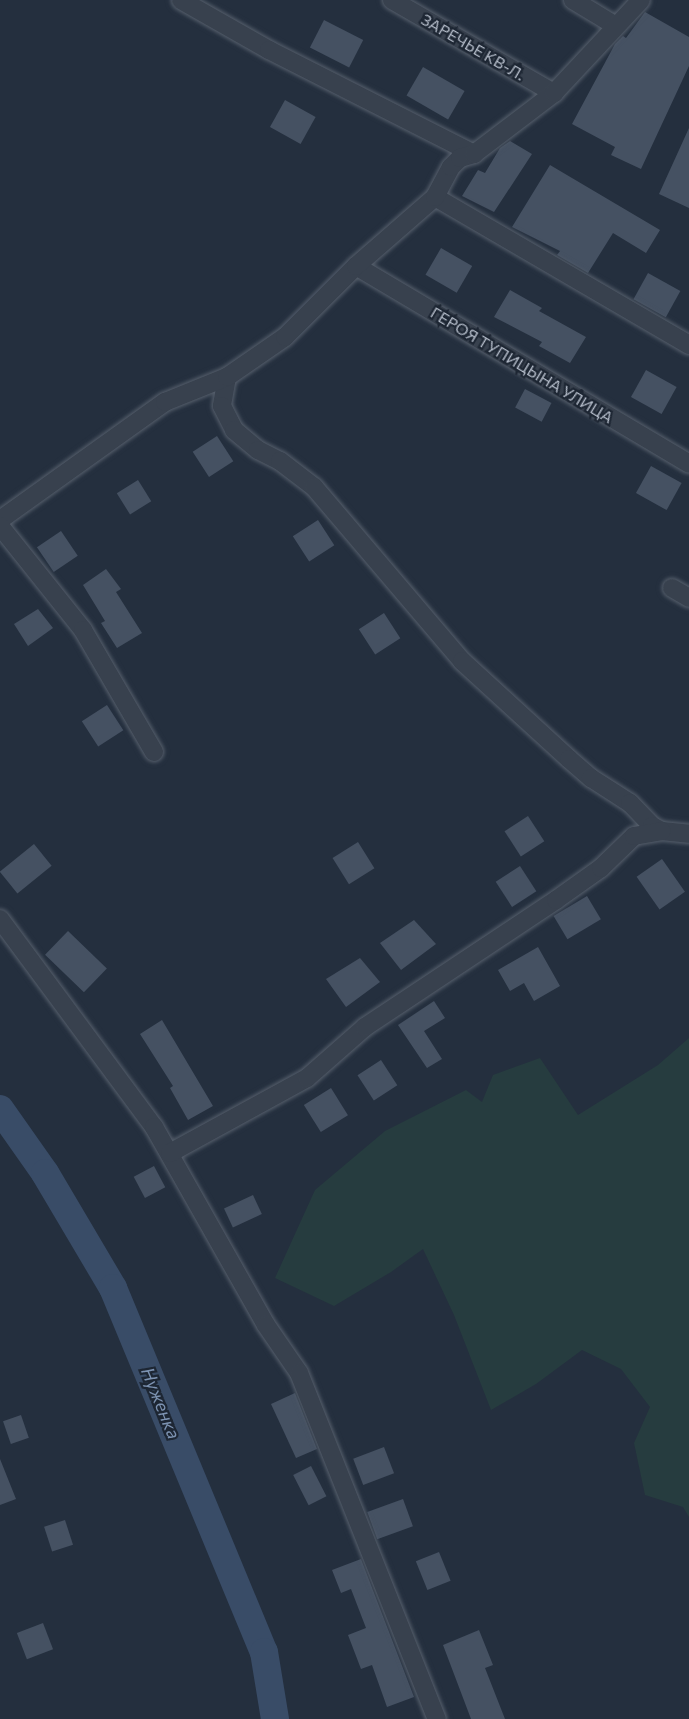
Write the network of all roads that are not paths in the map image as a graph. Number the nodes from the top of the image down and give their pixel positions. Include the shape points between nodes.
1 (181, 0) edge
2 (392, 0) edge
3 (573, 0) edge
4 (641, 0) edge
5 (616, 26) junction
6 (554, 93) junction
7 (474, 154) junction
8 (435, 197) junction
9 (356, 266) junction
10 (689, 345) edge
11 (226, 377) junction
12 (689, 464) edge
13 (0, 520) edge
14 (0, 526) edge
15 (672, 588) dead end
16 (689, 598) edge
17 (154, 752) dead end
18 (663, 831) junction
19 (689, 834) edge
20 (0, 920) edge
21 (170, 1153) junction
22 (437, 1719) edge

1 - 7 street via 269,50
2 - 6 street, ЗАРЕЧЬЕ КВ-Л.
3 - 5 street
4 - 5 street
5 - 6 street
6 - 7 street
7 - 8 street via 460,158 451,167
8 - 9 street
8 - 10 street
9 - 11 street via 285,337
9 - 12 street, ГЕРОЯ ТУПИЦЫНА УЛИЦА
11 - 13 street via 165,402
11 - 18 street via 222,406 234,430 314,487 462,661 591,778
14 - 17 street via 83,630
15 - 16 street
18 - 19 street
18 - 21 street via 634,836 601,868 365,1027 307,1077
20 - 21 street
21 - 22 street via 266,1325 299,1373

